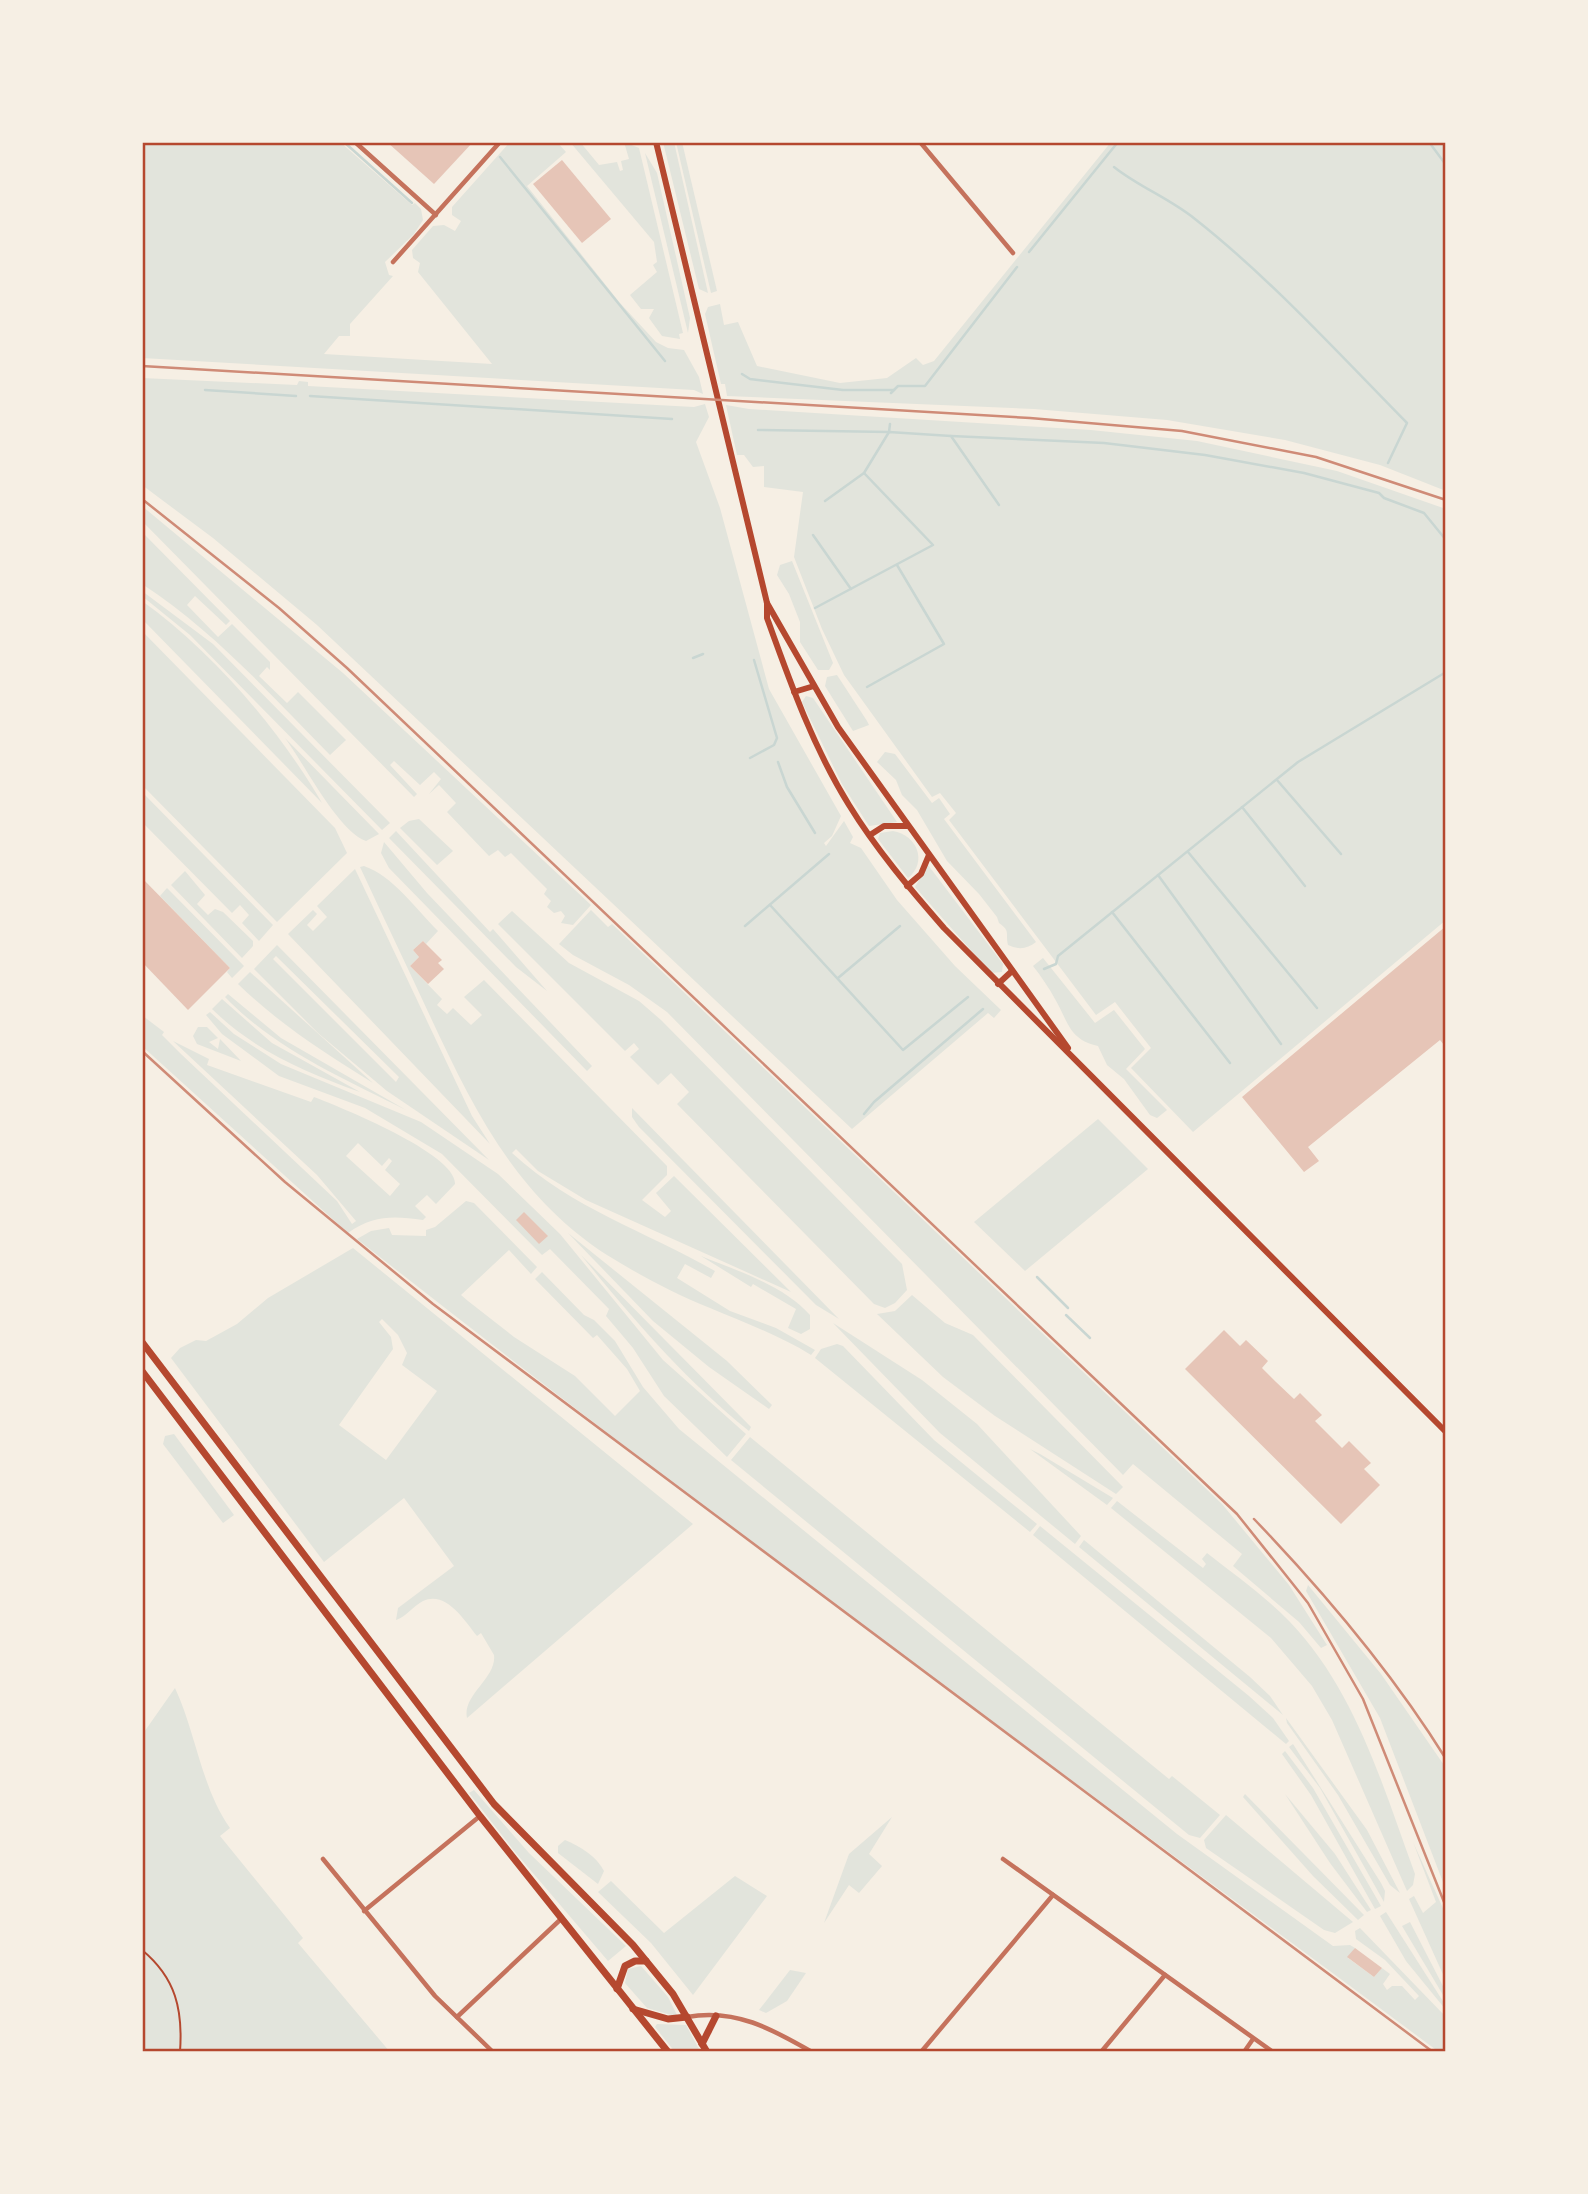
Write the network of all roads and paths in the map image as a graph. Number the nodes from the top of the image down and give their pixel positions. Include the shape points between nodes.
1 (355, 142) edge
2 (500, 142) edge
3 (656, 142) edge
4 (920, 142) edge
5 (436, 215) junction
6 (1013, 253) dead end
7 (393, 262) dead end
8 (767, 603) junction
9 (814, 686) junction
10 (794, 692) junction
11 (907, 826) junction
12 (870, 835) junction
13 (929, 855) junction
14 (907, 886) junction
15 (1012, 971) junction
16 (998, 984) junction
17 (1079, 1063) junction
18 (142, 1342) edge
19 (142, 1371) edge
20 (1446, 1432) edge
21 (480, 1816) junction
22 (323, 1858) dead end
23 (1003, 1859) dead end
24 (1053, 1895) junction
25 (364, 1911) junction
26 (561, 1919) junction
27 (142, 1950) edge
28 (646, 1961) junction
29 (1165, 1975) junction
30 (617, 1989) junction
31 (632, 2009) junction
32 (716, 2016) junction
33 (457, 2017) junction
34 (687, 2017) junction
35 (1253, 2039) junction
36 (702, 2044) junction
37 (180, 2052) edge
38 (493, 2052) edge
39 (668, 2052) edge
40 (707, 2052) edge
41 (812, 2052) edge
42 (922, 2052) edge
43 (1101, 2052) edge
44 (1244, 2052) edge
45 (1273, 2052) edge

1 - 5 street
2 - 5 street
3 - 8 main road
4 - 6 street
5 - 7 street
8 - 9 main road
8 - 10 main road via 767,618
9 - 10 main road
9 - 11 main road
10 - 12 main road via 839,788
11 - 12 main road via 884,826
11 - 13 main road
12 - 14 main road
13 - 14 main road via 921,874
13 - 15 main road
14 - 16 main road
15 - 16 main road
15 - 17 main road
16 - 17 main road
17 - 20 main road
18 - 28 main road via 494,1804
19 - 21 main road
21 - 25 street
21 - 26 main road
22 - 25 street
23 - 24 street
24 - 29 street
24 - 42 street
25 - 33 street
26 - 30 main road
26 - 33 street
27 - 37 path via 167,1977 183,2027
28 - 30 main road via 625,1966
28 - 34 main road
29 - 35 street
29 - 43 street
30 - 31 main road
31 - 34 main road via 667,2019
31 - 39 main road
32 - 34 street
32 - 36 main road
32 - 41 street via 751,2020
33 - 38 street
34 - 36 main road
35 - 44 street
35 - 45 street
36 - 40 main road

